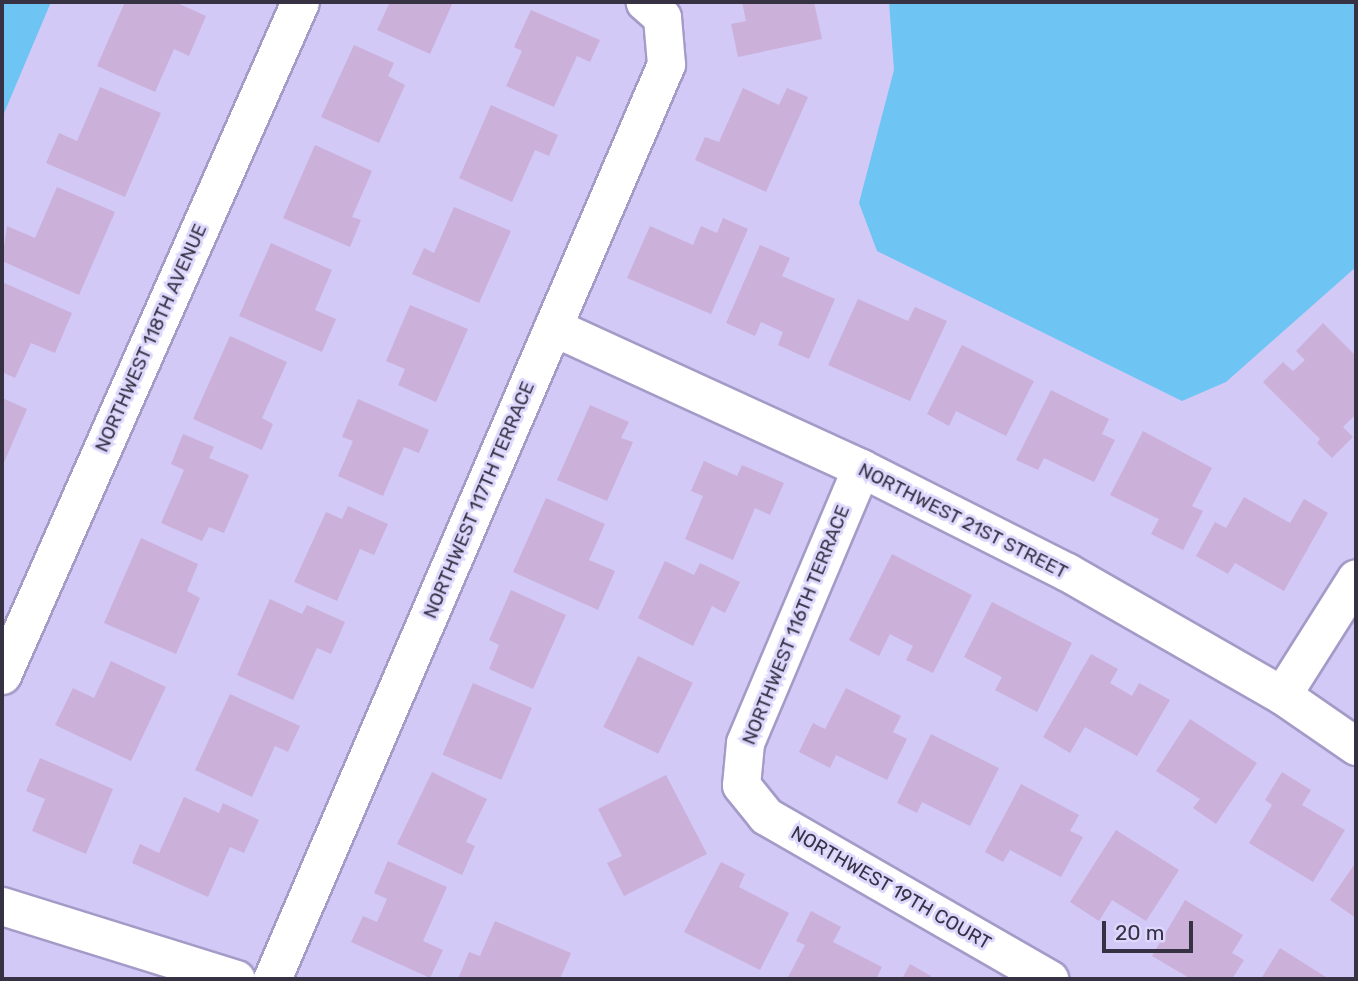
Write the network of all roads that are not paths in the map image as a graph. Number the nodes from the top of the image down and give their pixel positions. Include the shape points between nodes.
1 (300, 2) edge
2 (653, 9) edge
3 (554, 327) junction
4 (861, 468) junction
5 (1356, 578) edge
6 (2, 674) edge
7 (1282, 695) junction
8 (1356, 746) edge
9 (741, 785) joint
10 (2, 906) edge
11 (236, 979) edge
12 (272, 979) edge
13 (1050, 979) edge

1 - 6 street, NORTHWEST 118TH AVENUE
2 - 3 street, NORTHWEST 117TH TERRACE via 666,64
3 - 4 street, NORTHWEST 21ST STREET
3 - 12 street, NORTHWEST 117TH TERRACE
4 - 7 street, NORTHWEST 21ST STREET via 1067,572
4 - 9 street, NORTHWEST 116TH TERRACE via 745,743
5 - 7 street
7 - 8 street, NORTHWEST 21ST STREET
9 - 13 street, NORTHWEST 19TH COURT via 766,816
10 - 11 street

